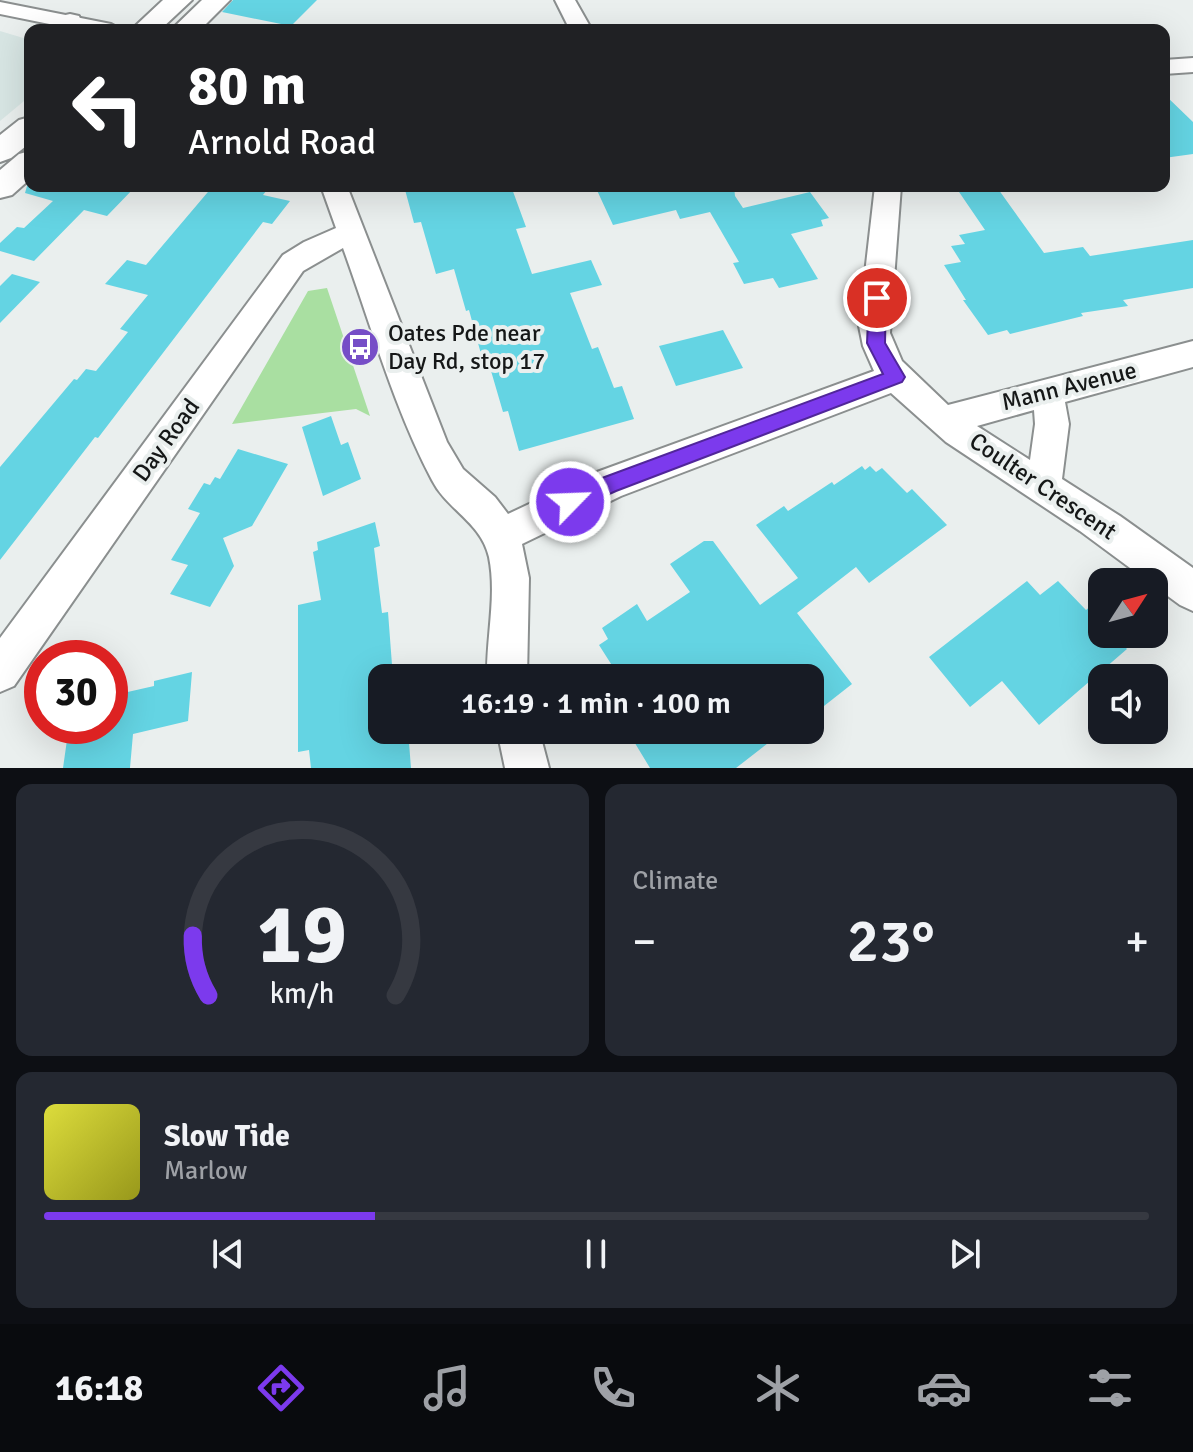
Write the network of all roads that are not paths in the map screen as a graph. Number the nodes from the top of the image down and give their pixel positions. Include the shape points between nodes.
1 (179, 0) edge
2 (217, 0) edge
3 (565, 0) edge
4 (0, 8) edge
5 (62, 24) edge
6 (151, 24) edge
7 (191, 24) edge
8 (578, 24) edge
9 (1193, 65) edge
10 (1170, 67) edge
11 (24, 132) edge
12 (0, 151) edge
13 (24, 167) edge
14 (0, 187) edge
15 (336, 192) edge
16 (887, 192) edge
17 (352, 232) junction
18 (1193, 354) edge
19 (896, 377) junction
20 (1048, 392) junction
21 (945, 420) junction
22 (1043, 487) junction
23 (500, 536) junction
24 (1193, 592) edge
25 (508, 664) edge
26 (0, 672) edge
27 (521, 744) edge
28 (527, 768) edge

1 - 6 main road
2 - 7 main road
3 - 8 street
4 - 5 street
9 - 10 street
11 - 12 main road
13 - 14 main road
15 - 17 street
16 - 19 street via 874,326 880,352
17 - 23 street via 442,467 488,514
17 - 26 street, Day Road via 293,263
18 - 20 street, Mann Avenue
19 - 21 street, Coulter Crescent
19 - 23 street via 609,484
20 - 21 street, Mann Avenue
20 - 22 street via 1052,424
21 - 22 street, Coulter Crescent
22 - 24 street, Coulter Crescent
23 - 25 street via 513,579
27 - 28 street

